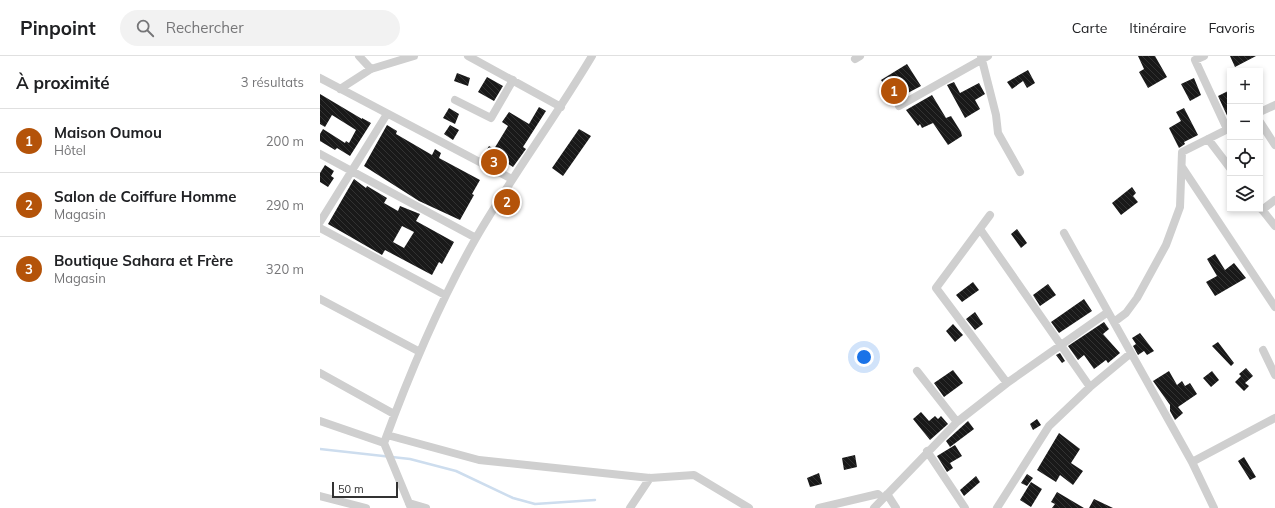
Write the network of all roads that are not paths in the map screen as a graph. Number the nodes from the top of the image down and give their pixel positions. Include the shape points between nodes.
1 (359, 56) edge
2 (414, 56) edge
3 (468, 56) edge
4 (592, 56) edge
5 (1204, 56) edge
6 (984, 57) edge
7 (371, 69) junction
8 (320, 78) edge
9 (513, 80) junction
10 (340, 89) junction
11 (455, 100) dead end
12 (1275, 105) edge
13 (899, 106) dead end
14 (561, 107) junction
15 (1263, 111) edge
16 (387, 114) junction
17 (1227, 126) edge
18 (1263, 127) edge
19 (1227, 129) edge
20 (1208, 139) junction
21 (1275, 145) edge
22 (320, 154) edge
23 (1227, 164) edge
24 (1182, 168) junction
25 (352, 171) junction
26 (1020, 172) dead end
27 (512, 179) junction
28 (1275, 200) edge
29 (1263, 207) edge
30 (1263, 211) edge
31 (990, 215) dead end
32 (320, 222) edge
33 (1275, 226) edge
34 (320, 228) edge
35 (980, 229) junction
36 (1064, 233) dead end
37 (476, 238) junction
38 (445, 296) junction
39 (320, 300) edge
40 (1275, 307) edge
41 (1108, 312) junction
42 (1114, 322) junction
43 (1061, 345) junction
44 (1263, 350) dead end
45 (420, 352) junction
46 (1131, 353) junction
47 (917, 371) dead end
48 (320, 373) edge
49 (1275, 375) edge
50 (1007, 383) junction
51 (1090, 387) junction
52 (394, 414) junction
53 (1275, 418) edge
54 (320, 422) edge
55 (957, 422) junction
56 (385, 439) junction
57 (927, 451) junction
58 (1192, 462) junction
59 (650, 478) junction
60 (320, 496) edge
61 (885, 496) junction
62 (410, 506) edge
63 (366, 508) edge
64 (426, 508) edge
65 (630, 508) edge
66 (749, 508) edge
67 (819, 508) edge
68 (874, 508) edge
69 (896, 508) edge
70 (965, 508) edge
71 (997, 508) edge
72 (1214, 508) edge

1 - 7 street
2 - 7 street
3 - 9 street
4 - 14 street
5 - 17 street via 1195,60
6 - 13 street
6 - 26 street via 998,133
7 - 10 street
8 - 10 street
9 - 11 street via 491,118
9 - 14 street
10 - 16 street
12 - 15 street
14 - 27 street
16 - 25 street
16 - 27 street
18 - 21 street
19 - 20 street
20 - 23 street
20 - 24 street via 1182,152
22 - 25 street
24 - 40 street
24 - 42 street via 1180,207 1166,246 1137,298 1126,313
25 - 32 street
25 - 37 street
27 - 37 street
28 - 29 street
30 - 33 street
31 - 35 street
34 - 38 street
35 - 43 street
35 - 50 street via 936,288
36 - 41 street
37 - 38 street
38 - 45 street
39 - 45 street
41 - 42 street
41 - 43 street
42 - 46 street
43 - 50 street
43 - 51 street
44 - 49 street
45 - 52 street
46 - 51 street
46 - 58 street
47 - 55 street
48 - 52 street
50 - 55 street
51 - 71 street via 1049,426
52 - 56 street
53 - 58 street
54 - 56 street
55 - 57 street
56 - 59 street via 479,460
56 - 62 street
57 - 61 street
57 - 70 street
58 - 72 street
59 - 65 street
59 - 66 street via 694,475
60 - 63 street
61 - 67 street via 878,494
61 - 68 street
61 - 69 street
62 - 64 street

